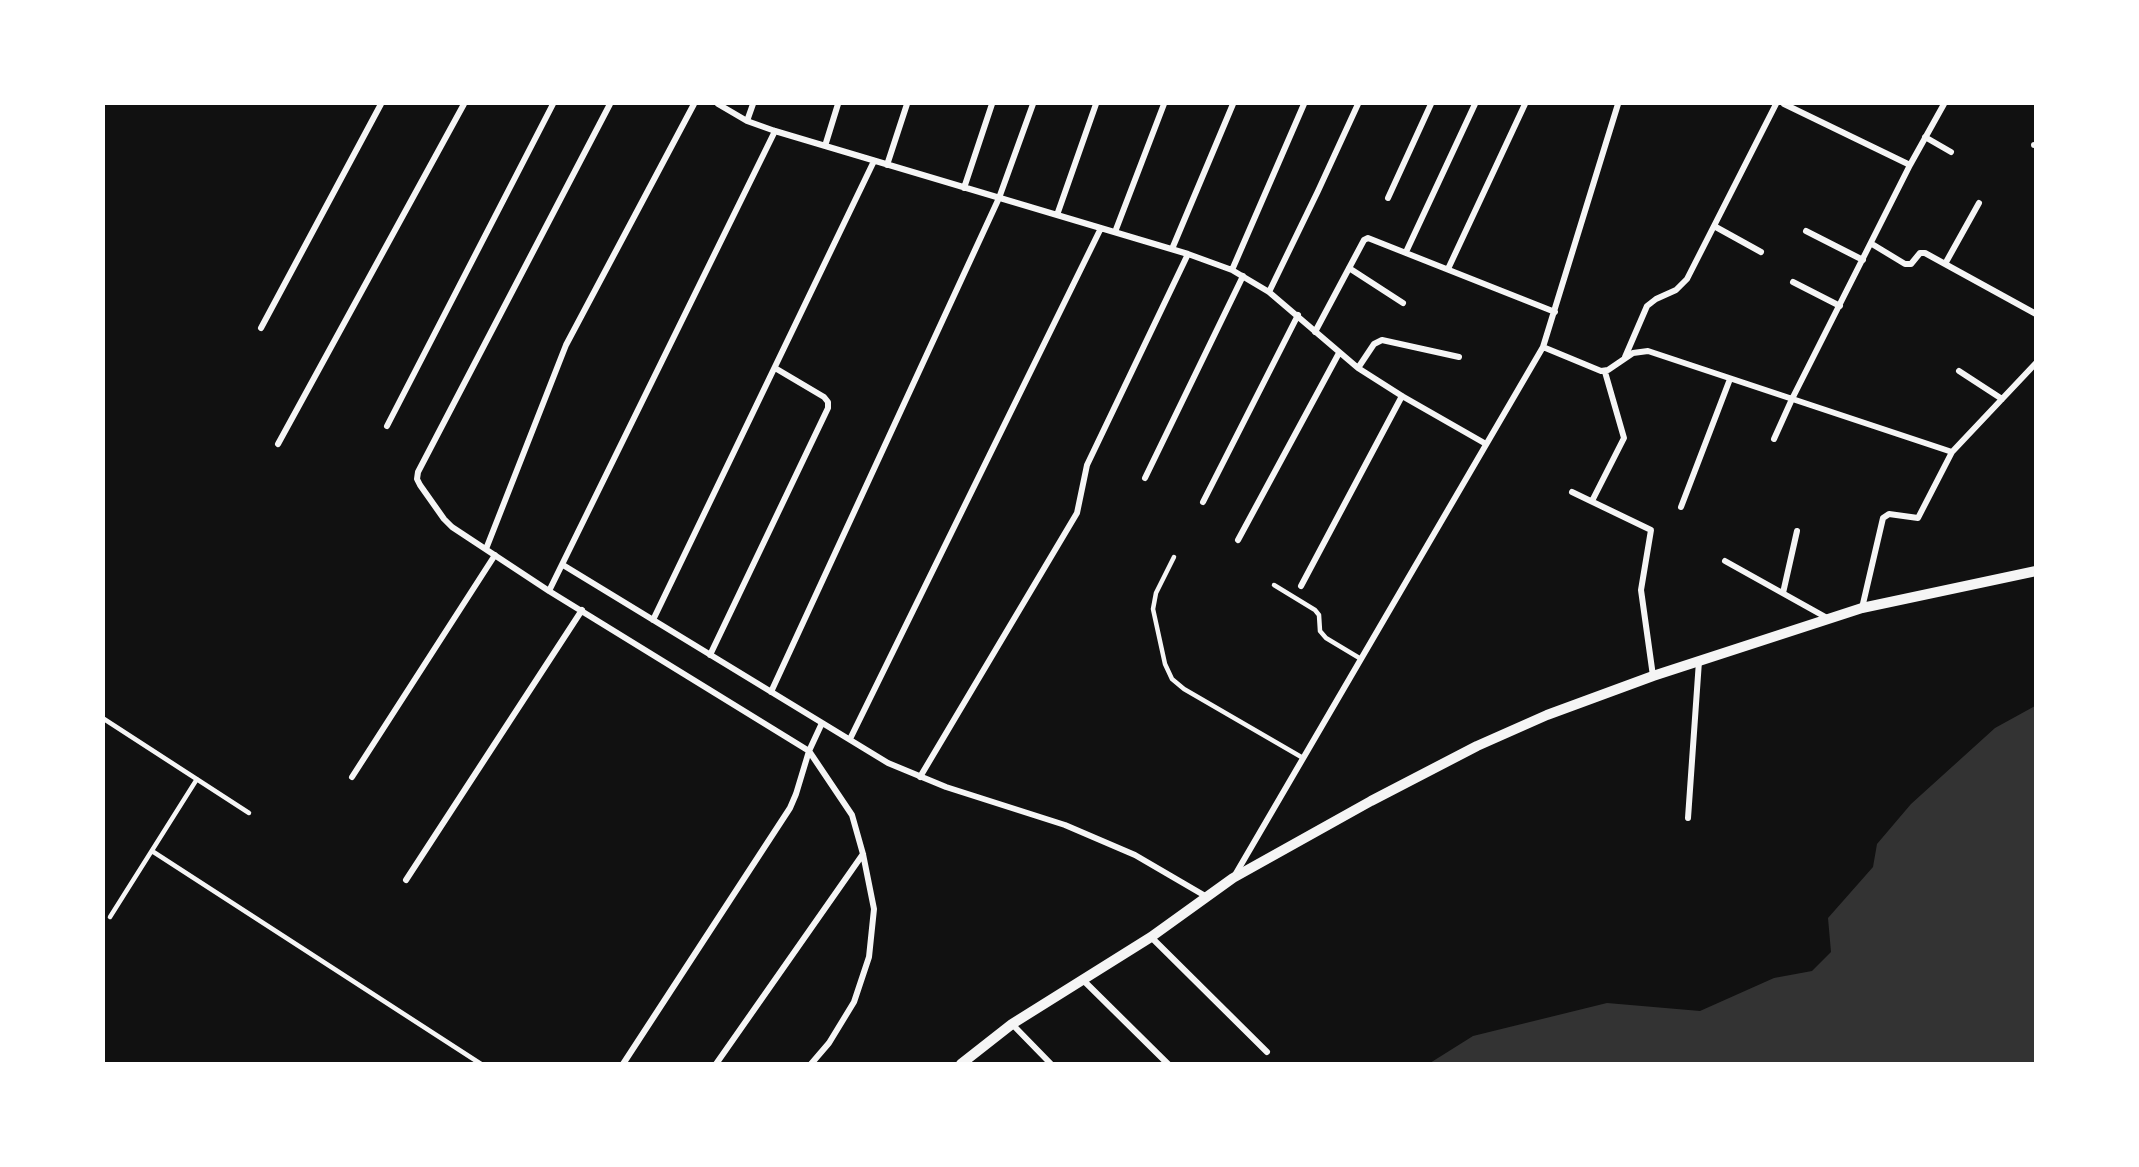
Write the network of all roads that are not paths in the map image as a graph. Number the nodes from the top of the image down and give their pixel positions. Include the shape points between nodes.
1 (381, 104) edge
2 (464, 104) edge
3 (553, 104) edge
4 (610, 104) edge
5 (694, 104) edge
6 (718, 104) edge
7 (753, 104) edge
8 (838, 104) edge
9 (907, 104) edge
10 (992, 104) edge
11 (1033, 104) edge
12 (1096, 104) edge
13 (1164, 104) edge
14 (1233, 104) edge
15 (1304, 104) edge
16 (1358, 104) edge
17 (1431, 104) edge
18 (1475, 104) edge
19 (1525, 104) edge
20 (1618, 104) edge
21 (1776, 104) edge
22 (1784, 104) edge
23 (1944, 104) edge
24 (747, 121) junction
25 (775, 132) junction
26 (1925, 137) junction
27 (825, 146) junction
28 (1951, 152) dead end
29 (874, 161) junction
30 (887, 165) junction
31 (1910, 165) junction
32 (964, 188) junction
33 (999, 198) junction
34 (1388, 198) dead end
35 (1979, 203) dead end
36 (1057, 215) junction
37 (1714, 226) junction
38 (1101, 228) junction
39 (1806, 231) dead end
40 (1115, 232) junction
41 (1872, 244) junction
42 (1172, 249) junction
43 (1406, 252) junction
44 (1761, 252) dead end
45 (1188, 254) junction
46 (1863, 260) junction
47 (1945, 264) junction
48 (1349, 268) junction
49 (1448, 269) junction
50 (1232, 270) junction
51 (1243, 276) junction
52 (1793, 282) dead end
53 (1269, 292) junction
54 (1403, 303) dead end
55 (1840, 306) junction
56 (1555, 312) junction
57 (2036, 314) edge
58 (1298, 315) junction
59 (261, 328) dead end
60 (1315, 332) junction
61 (1543, 347) junction
62 (1339, 353) junction
63 (1459, 357) dead end
64 (1624, 358) junction
65 (2035, 365) edge
66 (775, 368) junction
67 (1359, 368) junction
68 (1959, 371) dead end
69 (1605, 372) junction
70 (1730, 379) junction
71 (1402, 396) junction
72 (1792, 399) junction
73 (2002, 399) junction
74 (387, 426) dead end
75 (1774, 439) dead end
76 (278, 444) dead end
77 (1486, 444) junction
78 (1952, 452) junction
79 (1144, 478) dead end
80 (1572, 492) dead end
81 (1592, 501) junction
82 (1203, 502) dead end
83 (1681, 507) dead end
84 (1797, 531) dead end
85 (1238, 540) dead end
86 (486, 549) junction
87 (495, 555) junction
88 (1174, 557) dead end
89 (1725, 561) dead end
90 (563, 565) junction
91 (2036, 571) edge
92 (1274, 585) dead end
93 (1301, 586) dead end
94 (549, 591) junction
95 (1783, 593) junction
96 (1862, 608) junction
97 (582, 610) junction
98 (1829, 619) junction
99 (652, 620) junction
100 (710, 655) junction
101 (1361, 659) junction
102 (1699, 661) junction
103 (1653, 676) junction
104 (771, 692) junction
105 (104, 719) edge
106 (822, 723) junction
107 (850, 740) junction
108 (809, 751) junction
109 (1303, 758) junction
110 (352, 777) dead end
111 (920, 777) junction
112 (197, 779) junction
113 (249, 813) dead end
114 (1688, 818) dead end
115 (152, 851) junction
116 (863, 854) junction
117 (1233, 878) junction
118 (406, 880) dead end
119 (1207, 897) junction
120 (110, 918) dead end
121 (1151, 938) junction
122 (1083, 980) junction
123 (1012, 1024) junction
124 (1267, 1053) dead end
125 (481, 1064) edge
126 (623, 1064) edge
127 (716, 1064) edge
128 (812, 1064) edge
129 (962, 1064) edge
130 (1051, 1064) edge
131 (1168, 1064) edge

1 - 59 street
2 - 76 street
3 - 74 street
4 - 86 street via 418,472 420,485 444,519
5 - 86 street via 566,345
6 - 24 street
7 - 24 street
8 - 27 street
9 - 30 street
10 - 32 street
11 - 33 street
12 - 36 street
13 - 40 street
14 - 42 street
15 - 50 street
16 - 53 street
17 - 34 street
18 - 43 street
19 - 49 street
20 - 56 street
21 - 37 street
22 - 31 street
23 - 26 street
24 - 25 street
25 - 27 street
25 - 90 street
26 - 28 street
26 - 31 street
27 - 29 street
29 - 30 street
29 - 66 street
30 - 32 street
31 - 41 street
32 - 33 street
33 - 36 street
33 - 104 street
35 - 47 street
36 - 38 street
37 - 44 street
37 - 64 street via 1688,279 1647,306
38 - 40 street
38 - 107 street
39 - 46 street
40 - 42 street
41 - 46 street
41 - 47 street via 1905,264 1913,262 1921,252
42 - 45 street
43 - 48 street via 1368,238
43 - 49 street
45 - 50 street
45 - 111 street via 1087,465 1077,513
46 - 55 street
47 - 57 street
48 - 54 street
48 - 60 street
49 - 56 street
50 - 51 street
51 - 53 street
51 - 79 street
52 - 55 street
53 - 58 street
55 - 72 street
56 - 61 street
58 - 60 street
58 - 82 street
60 - 62 street
61 - 69 street
61 - 77 street
62 - 67 street
62 - 85 street
63 - 67 street via 1382,340 1374,344
64 - 69 street
64 - 70 street via 1648,351
65 - 73 street
66 - 99 street
66 - 100 street via 824,397 828,408
67 - 71 street
68 - 73 street
69 - 81 street via 1624,438
70 - 72 street
70 - 83 street
71 - 77 street
71 - 93 street
72 - 75 street
72 - 78 street
73 - 78 street
77 - 101 street
78 - 96 street via 1918,518 1889,514 1883,518
80 - 81 street
81 - 103 street via 1651,530 1641,590
84 - 95 street
86 - 87 street
87 - 94 street
87 - 110 street
88 - 109 lane via 1156,593 1153,609 1165,664 1172,678 1184,689
89 - 95 street
90 - 94 street
90 - 99 street
91 - 96 street
92 - 101 lane via 1315,610 1320,631 1326,638
94 - 97 street
95 - 98 street
96 - 98 street
97 - 108 street
97 - 118 street
98 - 102 street
99 - 100 street
100 - 104 street
101 - 109 street
102 - 103 street
102 - 114 street
103 - 117 street via 1477,746
104 - 106 street
105 - 112 lane
106 - 107 street
106 - 108 street
107 - 111 street
108 - 116 street via 852,815
108 - 126 street via 790,808
109 - 117 street
111 - 119 street via 1075,829 1135,855
112 - 113 lane
112 - 115 lane
115 - 120 lane
115 - 125 lane
116 - 127 street
116 - 128 street via 874,909 869,957 854,1002
117 - 119 street
119 - 121 street
121 - 122 street
121 - 124 street
122 - 123 street
122 - 131 street
123 - 129 street
123 - 130 street

